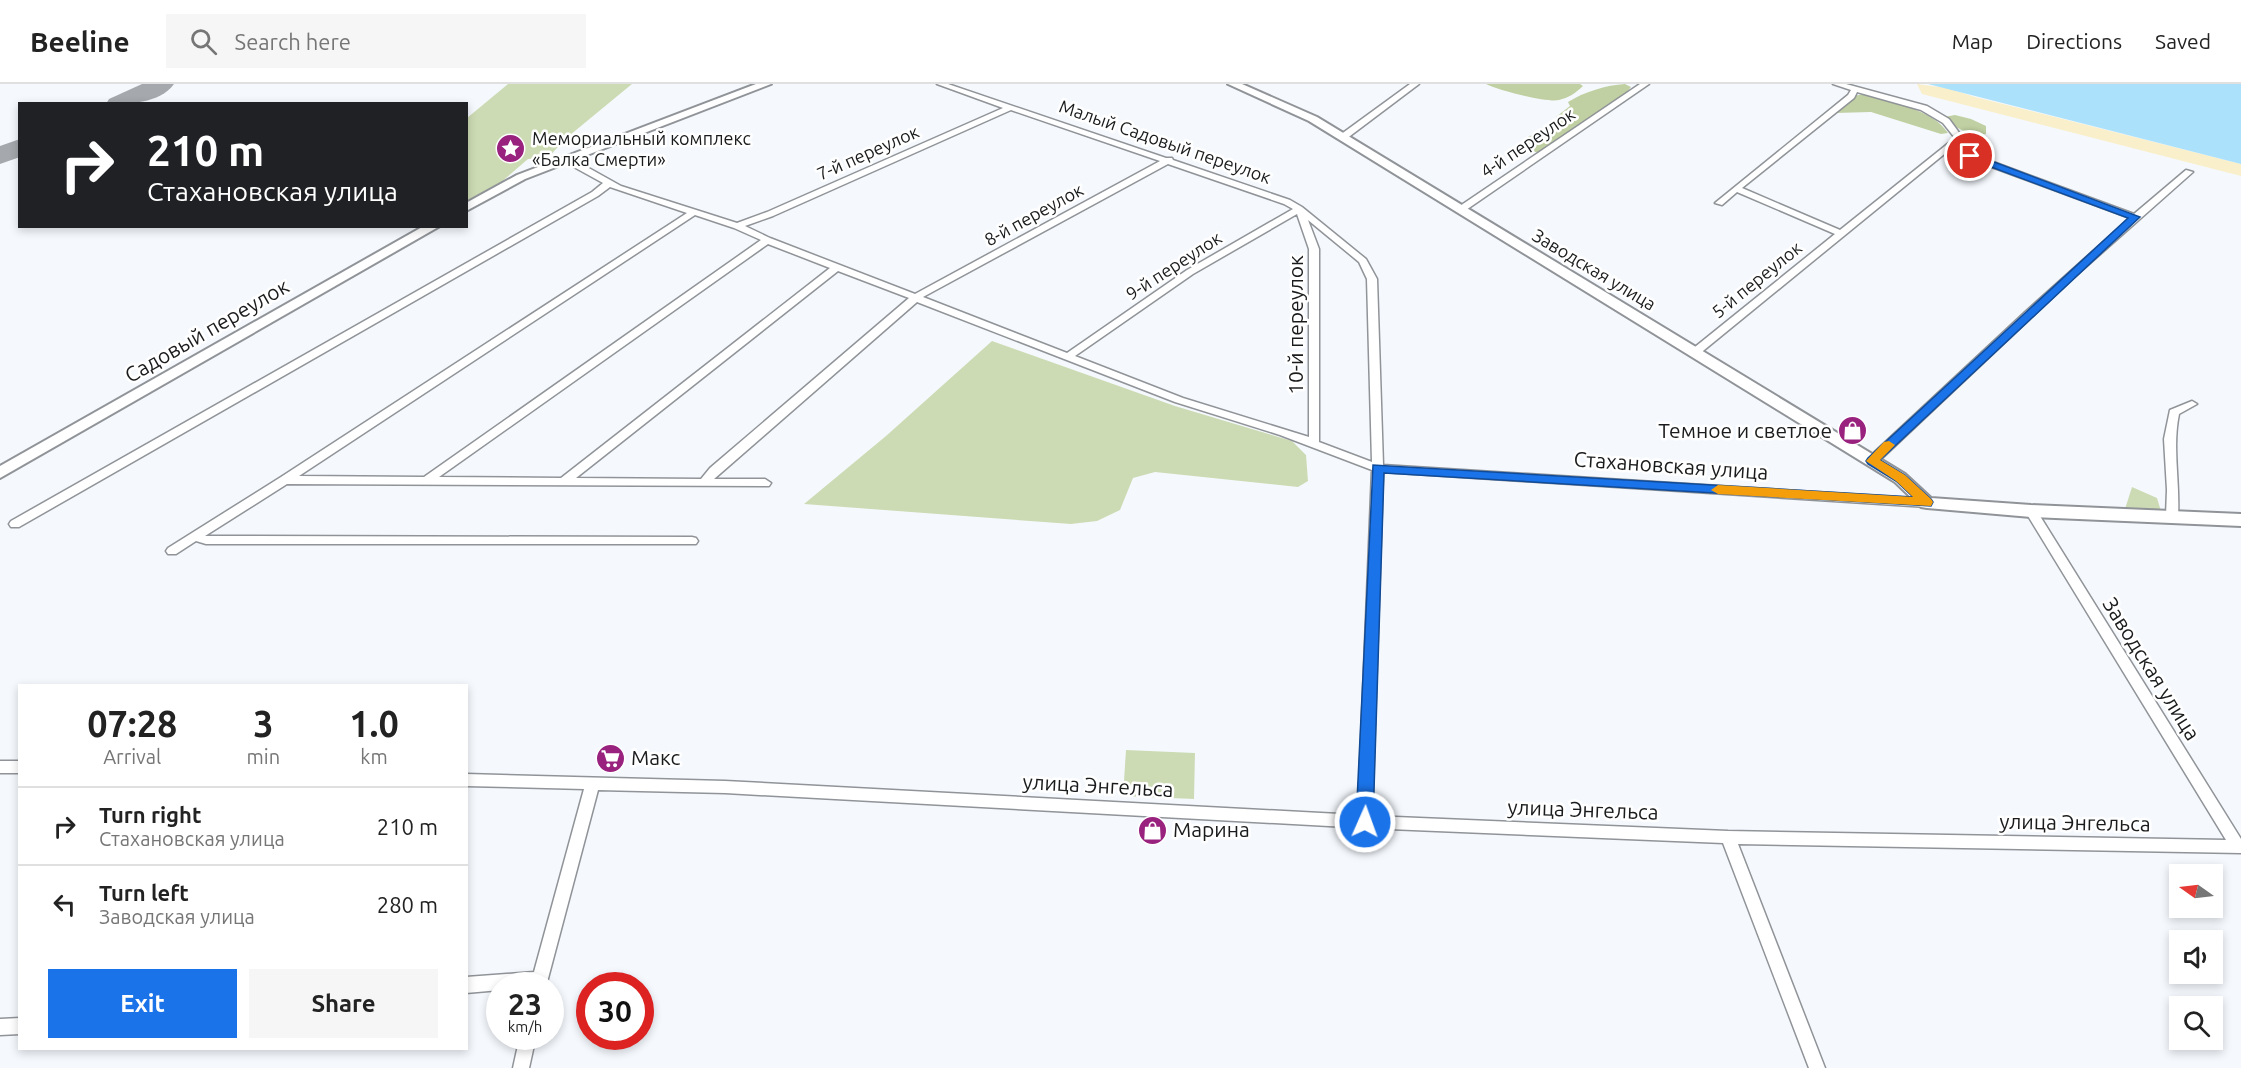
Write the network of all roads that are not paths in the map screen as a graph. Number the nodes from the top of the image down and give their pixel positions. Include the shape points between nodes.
1 (766, 84) edge
2 (940, 84) edge
3 (1233, 84) edge
4 (1415, 84) edge
5 (1645, 84) edge
6 (1837, 84) edge
7 (1855, 89) junction
8 (1012, 107) junction
9 (1343, 137) junction
10 (1949, 148) junction
11 (566, 159) junction
12 (1169, 160) junction
13 (2189, 172) dead end
14 (609, 183) junction
15 (1737, 189) junction
16 (1719, 203) dead end
17 (468, 207) edge
18 (1299, 209) junction
19 (1460, 210) junction
20 (693, 213) junction
21 (2135, 217) junction
22 (737, 226) junction
23 (430, 228) edge
24 (1840, 233) junction
25 (767, 240) junction
26 (837, 267) junction
27 (915, 298) junction
28 (1695, 353) junction
29 (1069, 356) junction
30 (2192, 404) dead end
31 (1314, 443) junction
32 (1872, 461) junction
33 (1378, 468) junction
34 (0, 472) edge
35 (285, 480) junction
36 (426, 481) junction
37 (563, 482) junction
38 (705, 483) junction
39 (765, 483) dead end
40 (1927, 502) junction
41 (2031, 511) junction
42 (2172, 516) junction
43 (2241, 520) edge
44 (15, 524) dead end
45 (195, 537) junction
46 (692, 541) dead end
47 (172, 551) dead end
48 (0, 767) edge
49 (18, 767) edge
50 (468, 780) edge
51 (593, 783) junction
52 (1365, 822) junction
53 (1728, 837) junction
54 (2240, 847) edge
55 (542, 972) edge
56 (486, 984) edge
57 (468, 985) edge
58 (18, 1026) edge
59 (0, 1027) edge
60 (525, 1050) edge
61 (521, 1068) edge
62 (1817, 1068) edge

1 - 11 street
2 - 8 street, Малый Садовый переулок
3 - 9 street, Заводская улица via 1292,109
4 - 9 street
5 - 19 street, 4-й переулок
6 - 7 street
7 - 10 street via 1924,108 1946,121 1959,138
7 - 15 street
8 - 12 street, Малый Садовый переулок
8 - 22 street, 7-й переулок
9 - 19 street, Заводская улица
10 - 21 street
10 - 24 street, 5-й переулок
11 - 14 street, Стахановская улица
11 - 17 street via 521,177
12 - 18 street, Малый Садовый переулок
12 - 27 street, 8-й переулок
13 - 21 street
14 - 20 street, Стахановская улица
14 - 44 street
15 - 16 street
15 - 24 street, 5-й переулок
18 - 29 street, 9-й переулок via 1190,272
18 - 31 street, 10-й переулок via 1314,249
18 - 33 street, Малый Садовый переулок via 1363,261 1372,279
19 - 28 street, Заводская улица
20 - 22 street, Стахановская улица
20 - 35 street
21 - 32 street
22 - 25 street, Стахановская улица
23 - 34 street, Садовый переулок
24 - 28 street, 5-й переулок
25 - 26 street, Стахановская улица
25 - 36 street
26 - 27 street, Стахановская улица
26 - 37 street
27 - 29 street, Стахановская улица
27 - 38 street, 8-й переулок via 714,471
28 - 32 street, Заводская улица
29 - 31 street, Стахановская улица via 1179,400
30 - 42 street via 2174,412 2169,431
31 - 33 street, Стахановская улица
32 - 40 street, Заводская улица via 1900,478
33 - 40 street, Стахановская улица
33 - 52 street
35 - 36 street
35 - 45 street
36 - 37 street
37 - 38 street
38 - 39 street
40 - 41 street, Стахановская улица
41 - 42 street, Стахановская улица
41 - 54 street, Заводская улица
42 - 43 street, Стахановская улица
45 - 46 street
45 - 47 street
48 - 49 street
50 - 51 street, улица Энгельса
51 - 52 street, улица Энгельса
51 - 55 street
52 - 53 street, улица Энгельса
53 - 54 street, улица Энгельса
53 - 62 street
56 - 57 street
58 - 59 street
60 - 61 street

